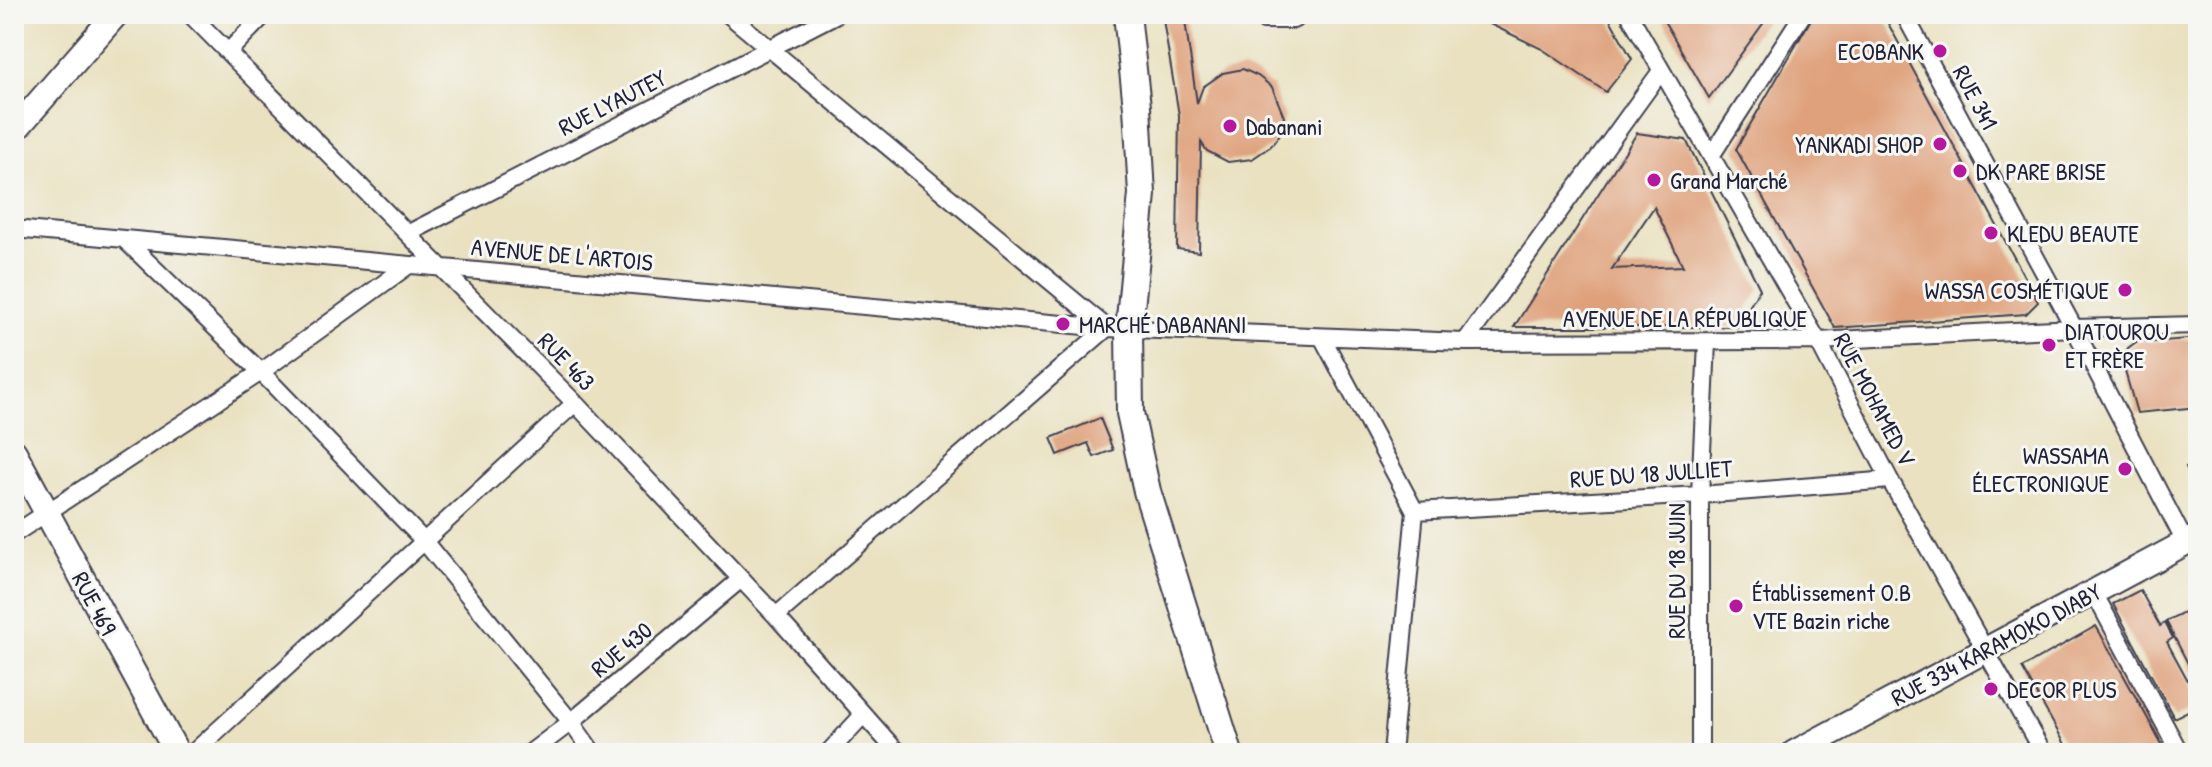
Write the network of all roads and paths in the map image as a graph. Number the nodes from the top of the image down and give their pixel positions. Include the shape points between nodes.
1 (116, 14) edge
2 (190, 14) edge
3 (265, 14) edge
4 (728, 14) edge
5 (837, 14) edge
6 (1127, 14) edge
7 (1257, 14) edge
8 (1304, 14) edge
9 (1629, 14) edge
10 (1803, 14) edge
11 (1904, 14) edge
12 (770, 47) junction
13 (228, 52) junction
14 (1661, 71) junction
15 (14, 131) edge
16 (1711, 156) junction
17 (14, 229) edge
18 (409, 233) junction
19 (124, 239) junction
20 (409, 265) junction
21 (444, 268) junction
22 (2198, 325) edge
23 (2074, 328) junction
24 (1118, 329) junction
25 (1172, 331) joint
26 (1322, 337) junction
27 (1818, 341) junction
28 (1465, 342) junction
29 (1707, 342) junction
30 (261, 372) junction
31 (575, 403) junction
32 (14, 452) edge
33 (1890, 480) junction
34 (1700, 495) junction
35 (1415, 511) junction
36 (47, 513) junction
37 (14, 534) edge
38 (2191, 539) edge
39 (424, 541) junction
40 (741, 579) junction
41 (2093, 591) junction
42 (776, 616) junction
43 (1984, 649) junction
44 (863, 715) junction
45 (571, 722) junction
46 (177, 753) edge
47 (193, 753) edge
48 (530, 753) edge
49 (593, 753) edge
50 (828, 753) edge
51 (898, 753) edge
52 (1229, 753) edge
53 (1392, 753) edge
54 (1700, 753) edge
55 (1794, 753) edge
56 (2043, 753) edge
57 (2180, 753) edge

1 - 15 street
2 - 13 street, RUE 463
3 - 13 street
4 - 12 street
5 - 12 street, RUE LYAUTEY
6 - 24 main road via 1142,194
7 - 8 street via 1263,20 1293,20
9 - 14 street, RUE MOHAMED V
10 - 16 street
11 - 23 street, RUE 341
12 - 18 street, RUE LYAUTEY
12 - 24 street
13 - 18 street, RUE 463
14 - 16 street, RUE MOHAMED V
14 - 28 street
16 - 27 street, RUE MOHAMED V
17 - 19 street, AVENUE DE L'ARTOIS
18 - 21 street, RUE 463
19 - 20 street, AVENUE DE L'ARTOIS
19 - 30 street
20 - 21 street, AVENUE DE L'ARTOIS
20 - 30 street
21 - 24 street, AVENUE DE L'ARTOIS
21 - 31 street, RUE 463
22 - 23 street, AVENUE DE LA RÉPUBLIQUE
23 - 27 street, AVENUE DE LA RÉPUBLIQUE
23 - 38 street, RUE 341
24 - 25 street, AVENUE DE L'ARTOIS
24 - 42 street
24 - 52 main road via 1147,491
25 - 26 street, AVENUE DE LA RÉPUBLIQUE
26 - 28 street, AVENUE DE LA RÉPUBLIQUE
26 - 35 street
27 - 29 street, AVENUE DE LA RÉPUBLIQUE
27 - 33 street, RUE MOHAMED V
28 - 29 street, AVENUE DE LA RÉPUBLIQUE
29 - 34 street, RUE DU 18 JUIN
30 - 36 street
30 - 39 street
31 - 39 street
31 - 40 street, RUE 463
32 - 36 street, RUE 469
33 - 34 street, RUE DU 18 JULLIET
33 - 43 street, RUE MOHAMED V
34 - 35 street, RUE DU 18 JULLIET
34 - 54 street, RUE DU 18 JUIN
35 - 53 street
36 - 37 street
36 - 46 street, RUE 469
38 - 41 street, RUE 334 KARAMOKO DIABY
39 - 45 street
39 - 47 street
40 - 42 street, RUE 463
40 - 45 street, RUE 430
41 - 43 street, RUE 334 KARAMOKO DIABY
41 - 57 street
42 - 44 street, RUE 463
43 - 55 street, RUE 334 KARAMOKO DIABY
43 - 56 street, RUE MOHAMED V
44 - 50 street
44 - 51 street, RUE 463
45 - 48 street, RUE 430
45 - 49 street

